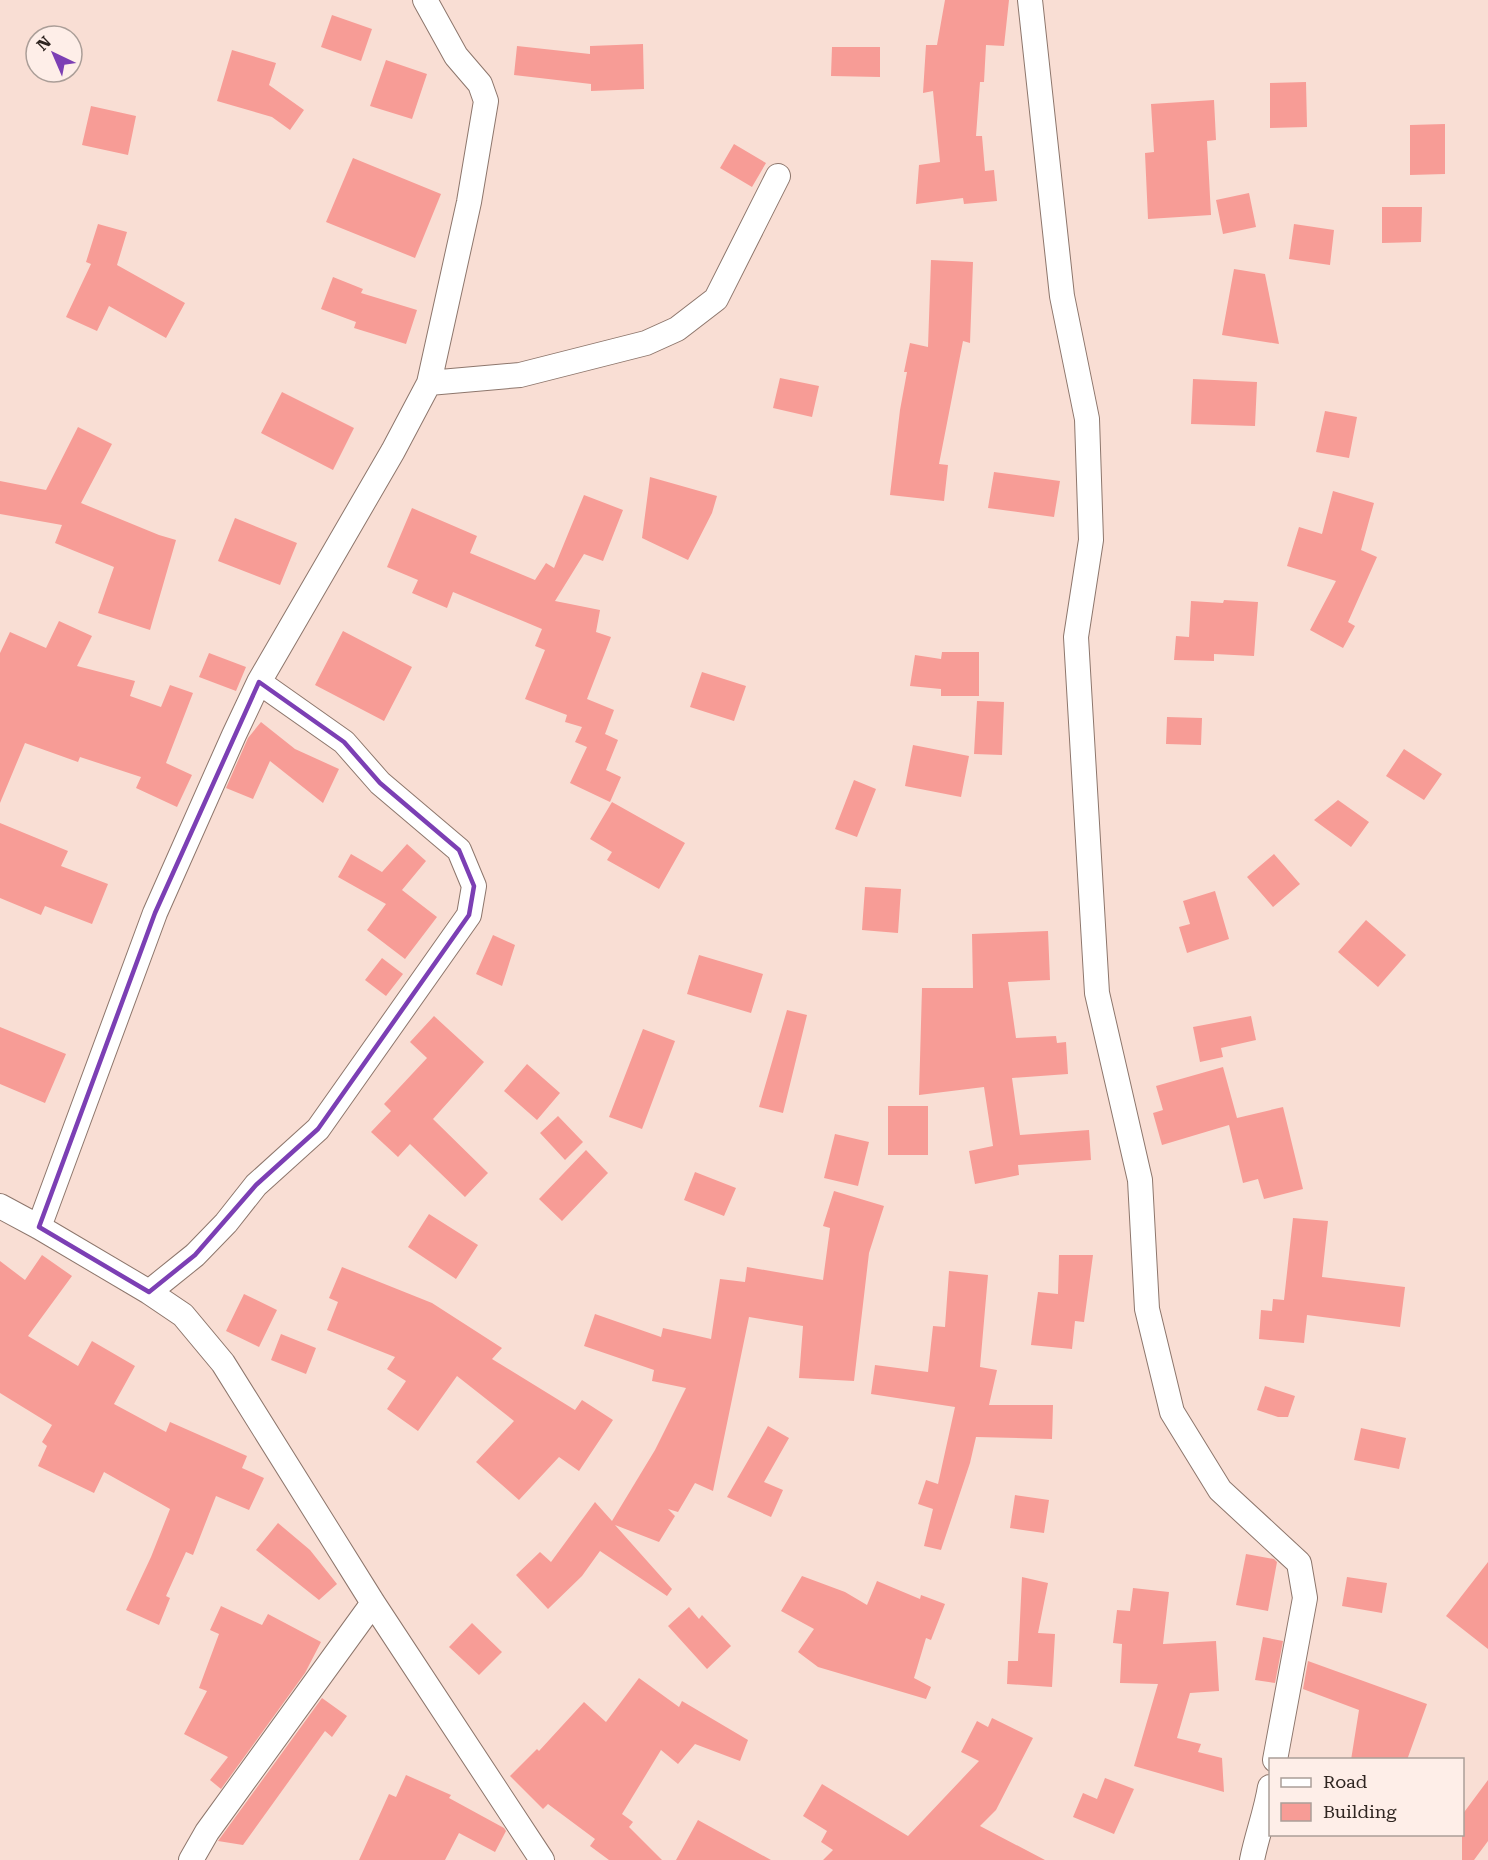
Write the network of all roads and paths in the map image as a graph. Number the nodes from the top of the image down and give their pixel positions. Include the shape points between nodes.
1 (425, 0) edge
2 (1030, 0) edge
3 (778, 176) dead end
4 (429, 383) junction
5 (259, 682) junction
6 (0, 1206) edge
7 (39, 1227) junction
8 (148, 1292) junction
9 (373, 1603) junction
10 (1275, 1758) edge
11 (1269, 1793) edge
12 (191, 1860) edge
13 (542, 1860) edge
14 (1252, 1860) edge

1 - 4 street via 456,56 480,84 486,101 469,202
2 - 10 street via 1062,296 1087,419 1091,540 1076,637 1097,993 1140,1180 1147,1309 1172,1412 1220,1490 1299,1563 1305,1598
3 - 4 street via 716,299 677,329 646,343 520,375
4 - 5 street
5 - 7 street via 155,913
5 - 8 street via 344,742 380,783 459,850 474,886 469,915 318,1129 256,1185 195,1255
6 - 7 street
7 - 8 street
8 - 9 street via 183,1315 223,1363
9 - 12 street via 207,1832
9 - 13 street
11 - 14 street

